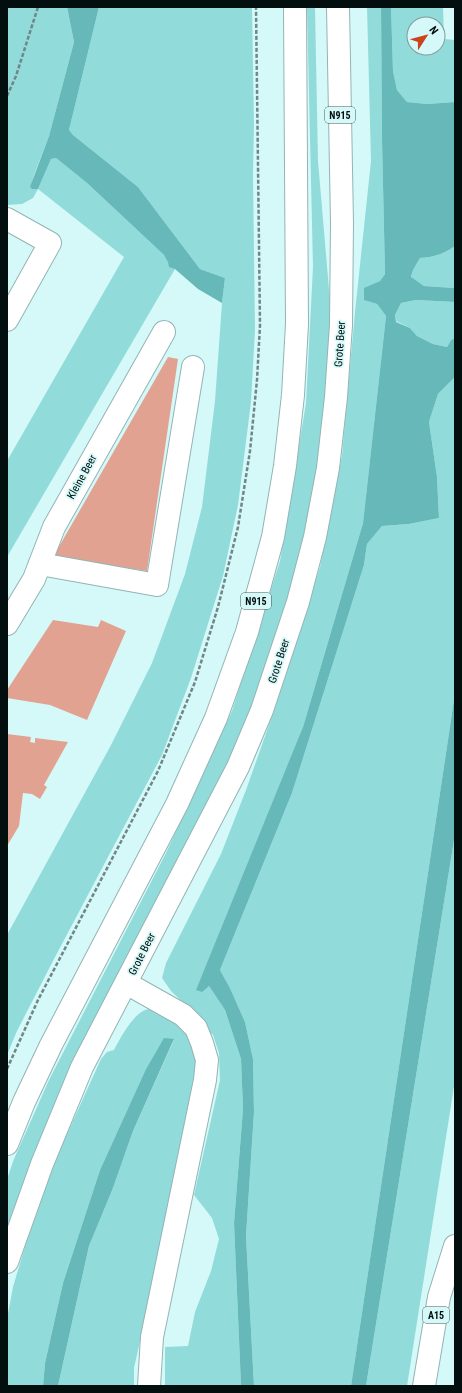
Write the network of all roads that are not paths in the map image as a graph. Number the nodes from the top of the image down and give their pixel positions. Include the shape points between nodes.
1 (295, 7) edge
2 (338, 7) edge
3 (7, 219) edge
4 (7, 320) edge
5 (164, 332) dead end
6 (193, 367) dead end
7 (40, 564) junction
8 (7, 624) edge
9 (126, 983) junction
10 (7, 1144) edge
11 (455, 1246) edge
12 (7, 1262) edge
13 (149, 1386) edge
14 (424, 1386) edge

1 - 10 main road, N915 via 297,324 293,395 273,538 247,632 216,718 177,804 50,1045
2 - 9 main road, Grote Beer / N915 via 342,325 328,468 315,537 298,602 262,710 238,767
3 - 4 main road via 50,242
5 - 7 main road, Kleine Beer via 54,527
6 - 7 main road via 157,585
7 - 8 main road, Kleine Beer
9 - 12 main road, Grote Beer / N915 via 80,1074 42,1164
9 - 13 main road via 183,1015 196,1028 207,1060 152,1337
11 - 14 main road, A15 via 439,1297

